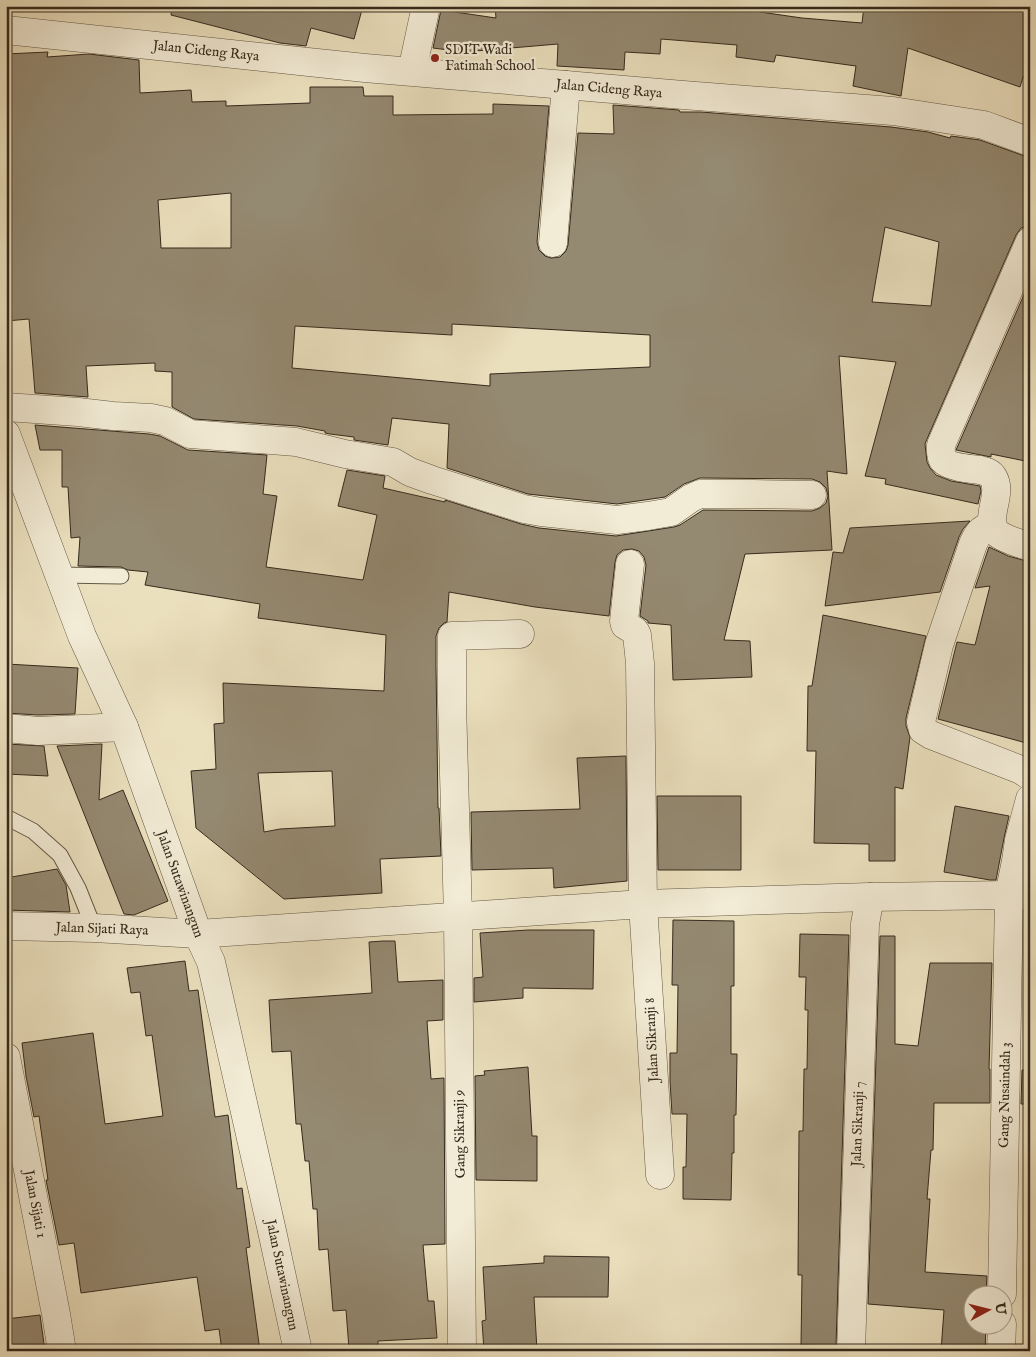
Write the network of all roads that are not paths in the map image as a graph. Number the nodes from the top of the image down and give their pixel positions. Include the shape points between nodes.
1 (426, 6) edge
2 (6, 30) edge
3 (412, 72) junction
4 (566, 85) junction
5 (1030, 142) edge
6 (1030, 240) edge
7 (552, 243) dead end
8 (6, 407) edge
9 (6, 434) edge
10 (812, 495) dead end
11 (992, 525) junction
12 (1030, 546) edge
13 (630, 564) dead end
14 (58, 575) junction
15 (121, 576) dead end
16 (520, 634) dead end
17 (124, 727) junction
18 (6, 728) edge
19 (1030, 776) edge
20 (1030, 799) edge
21 (6, 817) edge
22 (1019, 896) edge
23 (870, 897) junction
24 (643, 904) junction
25 (458, 916) junction
26 (6, 926) edge
27 (94, 928) junction
28 (198, 934) junction
29 (6, 1057) edge
30 (660, 1175) dead end
31 (1002, 1284) edge
32 (1002, 1334) edge
33 (62, 1351) edge
34 (298, 1351) edge
35 (462, 1351) edge
36 (851, 1351) edge
37 (1001, 1351) edge

1 - 3 street
2 - 3 street, Jalan Cideng Raya
3 - 4 street, Jalan Cideng Raya
4 - 5 street, Jalan Cideng Raya via 893,111 984,125
4 - 7 street
6 - 11 street via 941,445 942,459 948,464 989,472 994,478 997,486
8 - 10 street via 151,418 190,434 296,442 393,462 432,480 524,510 541,512 617,520 671,512 700,494
9 - 14 street, Jalan Sutawinangun
11 - 12 street via 1004,537
11 - 19 street via 983,528 973,544 939,645 921,722 923,730 931,736
13 - 24 street, Jalan Sikranji 8 via 624,621 637,635 640,663
14 - 15 lane
14 - 17 street, Jalan Sutawinangun
16 - 25 street, Gang Sikranji 9 via 452,636
17 - 18 street via 38,731
17 - 28 street, Jalan Sutawinangun
20 - 22 street, Gang Nusaindah 3 via 1016,861
21 - 27 lane via 33,831 60,855
22 - 23 street, Jalan Sijati Raya
22 - 31 street, Gang Nusaindah 3
23 - 24 street, Jalan Sijati Raya
23 - 36 street, Jalan Sikranji 7 via 865,924
24 - 25 street, Jalan Sijati Raya
24 - 30 street, Jalan Sikranji 8
25 - 28 street, Jalan Sijati Raya
25 - 35 street, Gang Sikranji 9
26 - 27 street, Jalan Sijati Raya
27 - 28 street, Jalan Sijati Raya
28 - 34 street, Jalan Sutawinangun via 210,962
29 - 33 street, Jalan Sijati 1
32 - 37 street

